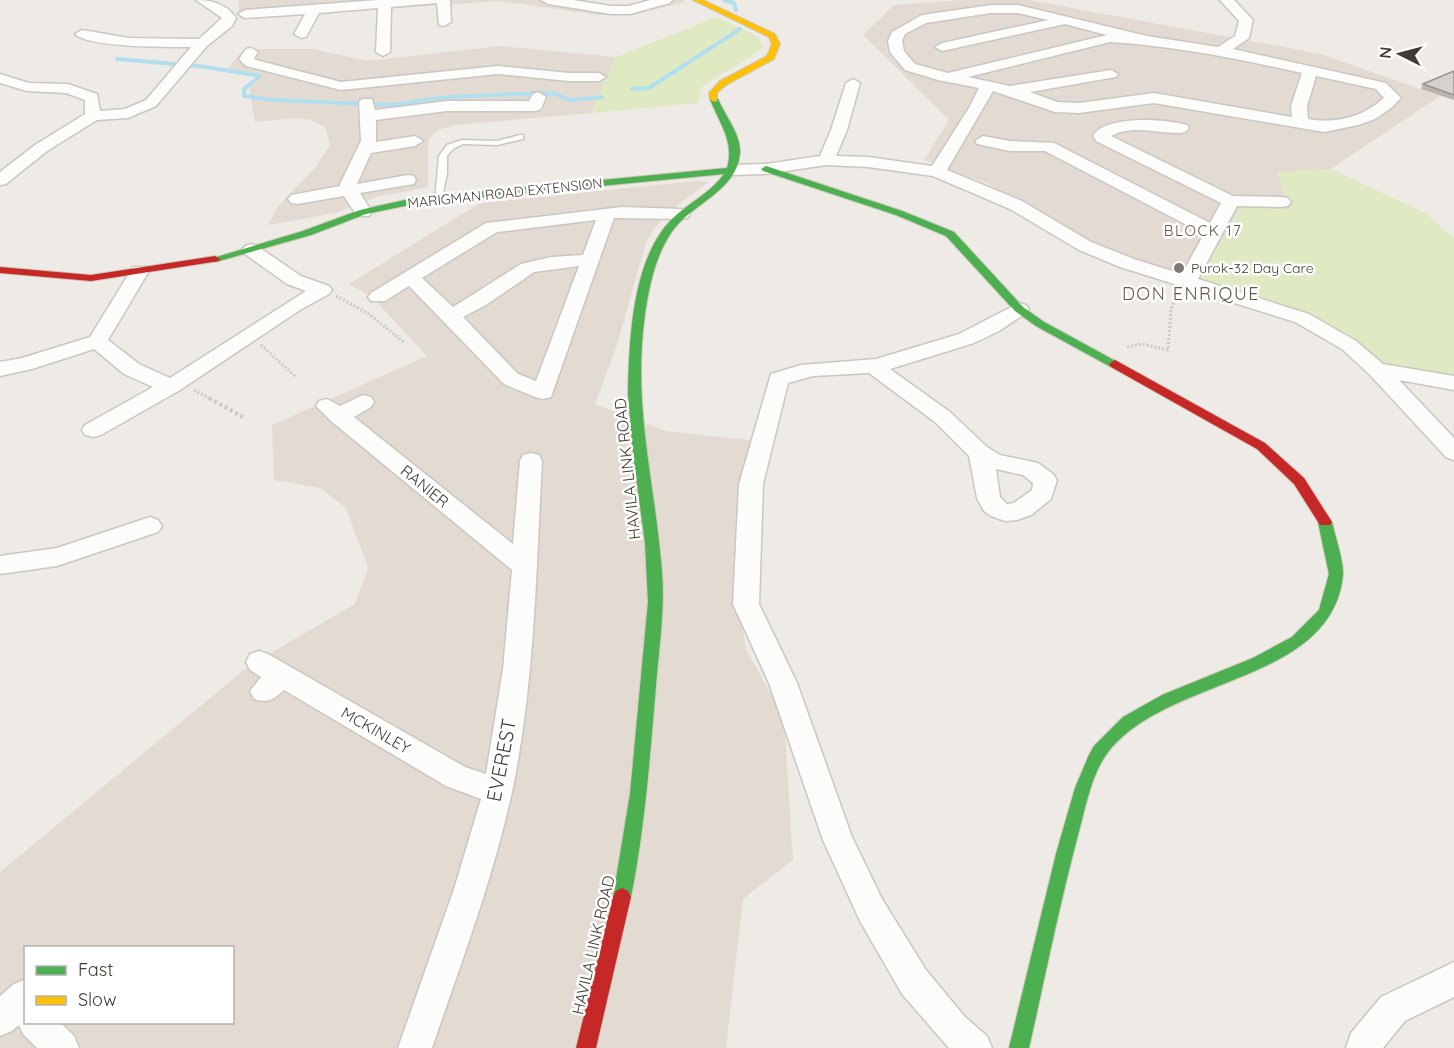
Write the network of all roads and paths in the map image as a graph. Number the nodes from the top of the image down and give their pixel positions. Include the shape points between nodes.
1 (202, 0) edge
2 (434, 0) edge
3 (443, 0) edge
4 (556, 0) edge
5 (665, 0) edge
6 (698, 0) edge
7 (942, 0) edge
8 (1227, 0) edge
9 (385, 2) edge
10 (323, 5) edge
11 (267, 6) edge
12 (245, 14) dead end
13 (1060, 15) junction
14 (945, 16) junction
15 (444, 22) dead end
16 (82, 34) dead end
17 (301, 34) dead end
18 (1147, 40) junction
19 (202, 43) junction
20 (942, 47) dead end
21 (1221, 51) junction
22 (250, 52) dead end
23 (383, 52) dead end
24 (1310, 71) junction
25 (1111, 74) dead end
26 (599, 77) dead end
27 (0, 78) edge
28 (946, 78) junction
29 (853, 83) dead end
30 (367, 84) junction
31 (988, 85) junction
32 (1009, 91) junction
33 (538, 97) dead end
34 (1055, 107) junction
35 (93, 116) junction
36 (368, 116) junction
37 (1300, 124) junction
38 (1181, 128) dead end
39 (1091, 130) junction
40 (520, 137) dead end
41 (415, 141) dead end
42 (983, 141) dead end
43 (365, 149) junction
44 (826, 160) junction
45 (766, 169) junction
46 (732, 170) junction
47 (937, 172) junction
48 (0, 180) edge
49 (408, 180) dead end
50 (349, 190) junction
51 (438, 198) junction
52 (297, 200) dead end
53 (1230, 201) junction
54 (1282, 202) dead end
55 (363, 212) junction
56 (607, 213) junction
57 (681, 214) junction
58 (1214, 232) junction
59 (251, 250) junction
60 (589, 260) junction
61 (0, 270) edge
62 (140, 272) junction
63 (410, 277) junction
64 (1179, 278) junction
65 (322, 290) junction
66 (378, 297) dead end
67 (1019, 309) junction
68 (451, 316) junction
69 (249, 335) junction
70 (98, 341) junction
71 (405, 342) dead end
72 (1107, 360) junction
73 (874, 367) junction
74 (0, 369) edge
75 (1377, 370) junction
76 (296, 377) dead end
77 (175, 383) junction
78 (1454, 383) edge
79 (363, 402) dead end
80 (243, 417) dead end
81 (93, 430) dead end
82 (1454, 452) edge
83 (980, 453) dead end
84 (531, 461) dead end
85 (150, 526) dead end
86 (0, 565) edge
87 (524, 566) junction
88 (268, 676) dead end
89 (497, 791) junction
90 (1454, 979) edge
91 (35, 1024) edge
92 (62, 1048) edge
93 (415, 1048) edge
94 (586, 1048) edge
95 (975, 1048) edge
96 (1019, 1048) edge
97 (1363, 1048) edge

1 - 19 street via 229,18
2 - 9 street
3 - 15 street
4 - 5 street via 630,10
6 - 46 street via 772,36 777,45 771,57 723,83 713,93 733,139
7 - 14 street via 937,8
8 - 21 street via 1246,20 1242,38
9 - 10 street
9 - 23 street
10 - 11 street
10 - 17 street
11 - 12 street
13 - 14 street via 991,9
13 - 18 street
13 - 20 street
14 - 28 street via 922,19 898,32 895,42 897,52 909,67
16 - 19 street via 129,42
18 - 21 street
18 - 28 street via 1110,38
19 - 35 street via 151,103 128,113
21 - 24 street
22 - 30 street via 246,59 251,63 330,84
24 - 37 street via 1299,106
24 - 37 street via 1381,86 1393,98 1380,112 1351,123 1324,127
25 - 32 street
26 - 30 street via 498,70
27 - 35 street via 27,87 68,89 92,96
28 - 31 street
29 - 44 street
30 - 36 street
31 - 32 street
31 - 47 street via 978,108
32 - 34 street
33 - 36 street via 536,106 447,106
34 - 37 street via 1078,108 1154,98
34 - 39 street
35 - 48 street via 41,148
36 - 43 street via 369,141
38 - 39 street via 1160,124
39 - 53 street
40 - 51 lane via 497,142 462,142 450,147 443,156
41 - 43 street
42 - 58 street via 1047,146
43 - 50 street via 348,183
44 - 45 street
44 - 47 street
45 - 46 street
45 - 67 street via 950,234
46 - 51 street, MARIGMAN ROAD EXTENSION
46 - 57 street, HAVILA LINK ROAD
47 - 64 street via 1016,205 1085,246
49 - 50 street
50 - 52 street
50 - 55 street
51 - 55 street, MARIGMAN ROAD EXTENSION
53 - 54 street
53 - 58 street
55 - 59 street, MARIGMAN ROAD EXTENSION
56 - 57 street
56 - 60 street
56 - 63 street via 492,227
57 - 94 street, HAVILA LINK ROAD via 660,247 636,337 636,426 656,580 653,623 641,776 629,862
58 - 64 street
59 - 62 street, MARIGMAN ROAD EXTENSION
59 - 65 street via 294,280
60 - 68 street via 528,268
60 - 68 street via 543,392 511,379
61 - 62 street, MARIGMAN ROAD EXTENSION via 91,278
62 - 70 street
63 - 66 street
63 - 68 street
64 - 72 path via 1171,310 1168,350 1131,345
64 - 75 street via 1302,318 1349,345
65 - 69 street
65 - 71 path via 369,314
67 - 72 street
67 - 73 street via 970,339
69 - 76 path
69 - 77 street
70 - 74 street
70 - 77 street via 134,371 163,384
72 - 96 street via 1232,429 1277,459 1319,509 1335,549 1336,584 1325,616 1302,639 1126,722 1100,749 1081,798 1046,921
73 - 83 street via 959,432
73 - 95 street via 793,372 778,379 751,484 747,604 783,684 838,840 871,910 914,982 953,1029
75 - 78 street
75 - 82 street
77 - 80 path
77 - 81 street
79 - 87 street, RANIER via 333,411
84 - 87 street, EVEREST
85 - 86 street via 94,546 20,565
87 - 89 street, EVEREST via 510,720
88 - 89 street, MCKINLEY via 456,777
89 - 93 street, EVEREST via 479,861
90 - 97 street via 1393,1009
91 - 92 street

